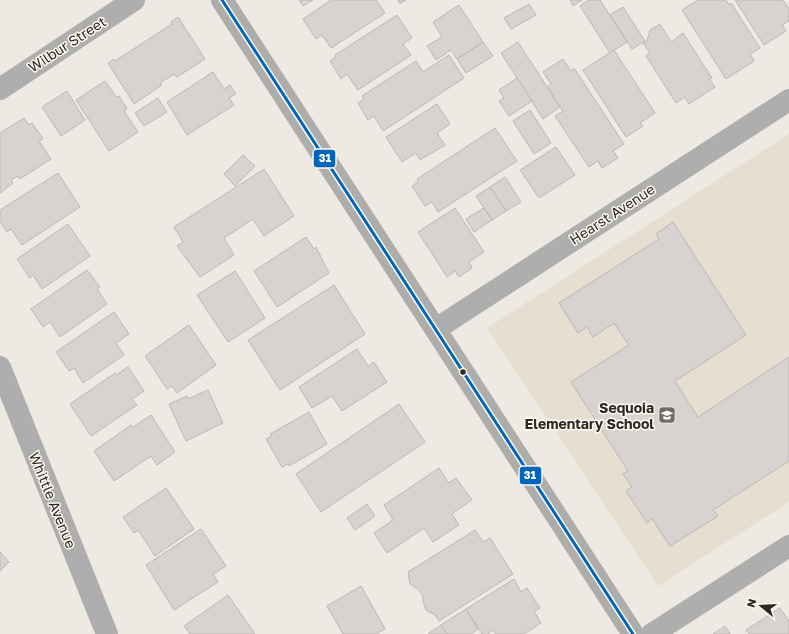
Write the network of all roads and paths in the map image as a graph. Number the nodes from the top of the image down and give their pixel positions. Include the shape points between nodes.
1 (134, 0) edge
2 (222, 0) edge
3 (0, 89) edge
4 (789, 100) edge
5 (436, 329) junction
6 (0, 367) edge
7 (789, 546) edge
8 (107, 634) edge
9 (633, 634) edge
10 (652, 634) edge

1 - 3 street, Wilbur Street
2 - 5 main road
4 - 5 street, Hearst Avenue
5 - 9 main road
6 - 8 street, Whittle Avenue
7 - 10 street

